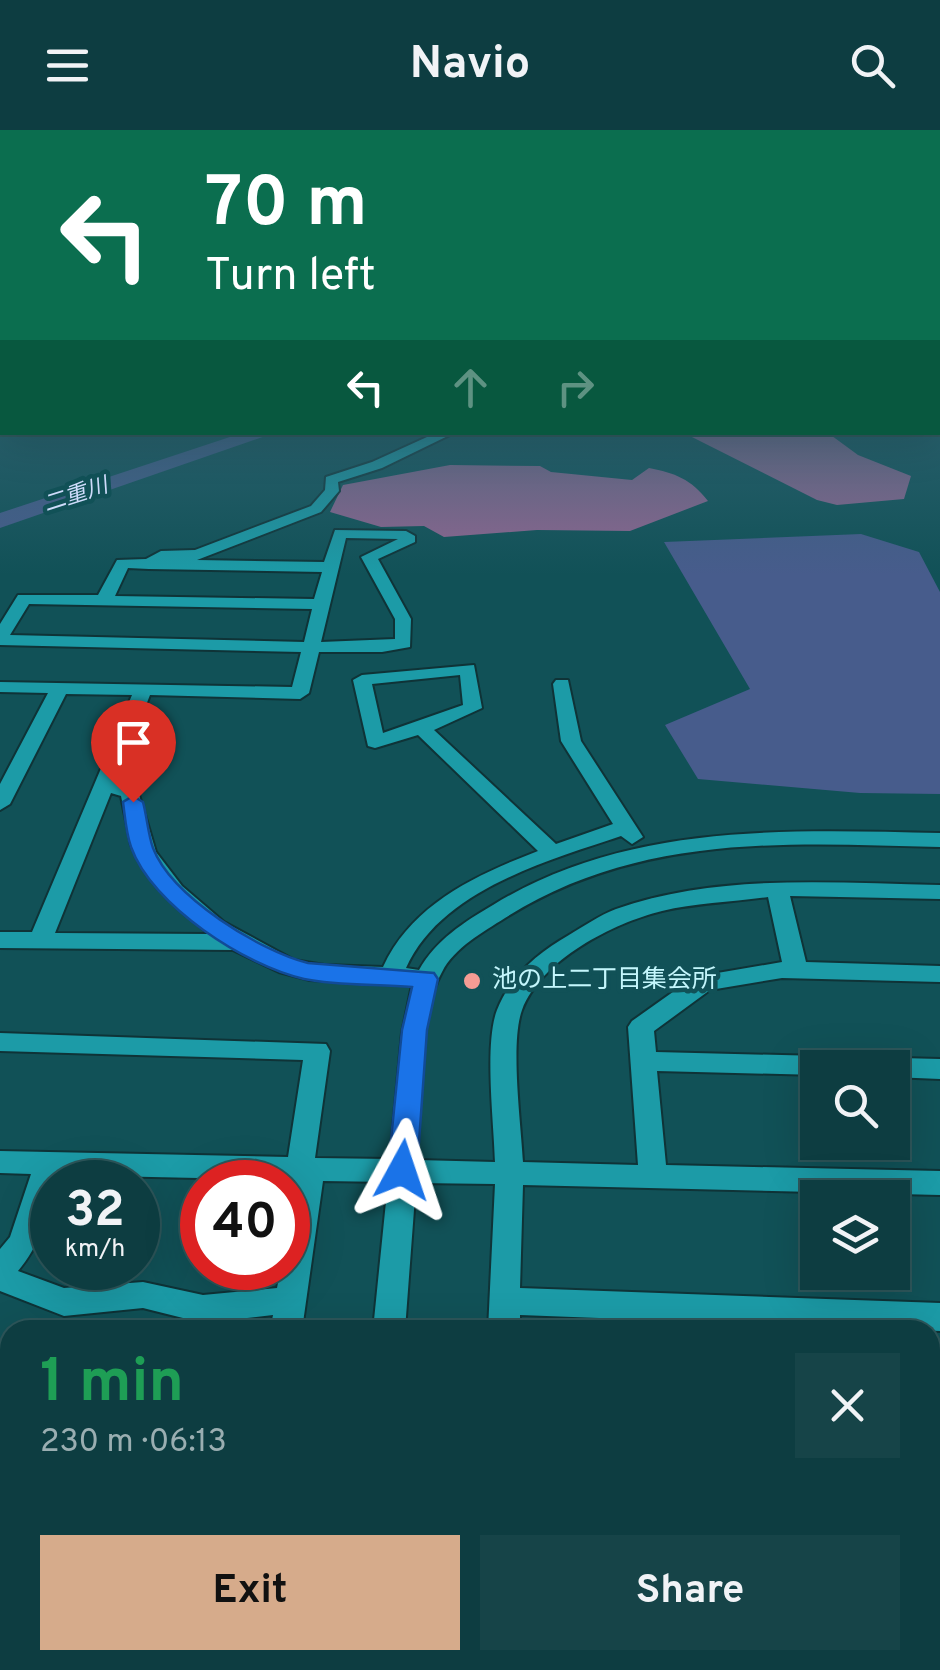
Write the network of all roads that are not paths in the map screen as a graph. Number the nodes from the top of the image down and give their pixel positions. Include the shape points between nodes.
1 (443, 435) edge
2 (149, 564) junction
3 (330, 567) junction
4 (104, 600) junction
5 (322, 604) junction
6 (0, 639) edge
7 (311, 647) junction
8 (562, 684) dead end
9 (0, 687) edge
10 (60, 688) junction
11 (143, 690) junction
12 (421, 728) junction
13 (104, 784) junction
14 (0, 804) edge
15 (626, 828) junction
16 (940, 840) edge
17 (641, 850) junction
18 (553, 853) junction
19 (777, 889) junction
20 (940, 892) edge
21 (0, 940) edge
22 (40, 940) junction
23 (239, 942) junction
24 (796, 971) junction
25 (940, 974) edge
26 (392, 975) junction
27 (426, 979) junction
28 (0, 1042) edge
29 (644, 1060) junction
30 (940, 1069) edge
31 (307, 1160) edge
32 (0, 1162) edge
33 (30, 1163) edge
34 (310, 1169) edge
35 (402, 1170) junction
36 (508, 1172) junction
37 (653, 1176) junction
38 (940, 1183) edge
39 (30, 1224) edge
40 (0, 1275) edge
41 (291, 1290) edge
42 (288, 1315) edge
43 (505, 1315) edge
44 (940, 1317) edge
45 (390, 1320) edge

1 - 2 street via 383,466 332,480 332,492 316,509 197,555 161,556
2 - 3 street
2 - 4 street via 124,563
3 - 5 street
3 - 7 street via 340,533 410,539 369,557 403,619 404,642
4 - 5 street
4 - 6 street via 24,599
5 - 7 street
6 - 7 street
7 - 11 street via 300,693
8 - 15 street via 571,741
9 - 10 street
10 - 11 street
10 - 14 street
11 - 13 street
12 - 12 street via 375,742 362,680 468,669 473,708
12 - 18 street
13 - 22 street
13 - 23 street via 130,792 142,849 162,880
15 - 17 street
15 - 18 street
16 - 17 street via 745,838
17 - 27 street via 552,880 506,904 446,948
18 - 26 street via 459,898 423,924 395,960
19 - 20 street
19 - 24 street
19 - 36 street via 709,895 620,916 556,953 528,978 509,1011 505,1040
21 - 22 street
22 - 23 street
23 - 26 street via 308,972
24 - 25 street
24 - 29 street via 704,983 641,1027
26 - 27 street
27 - 35 street via 414,1030
28 - 31 street via 317,1052
29 - 30 street
29 - 37 street
32 - 33 street
34 - 35 street
35 - 36 street
35 - 45 street
36 - 37 street
36 - 43 street
37 - 38 street
39 - 40 street
40 - 42 street via 64,1302 144,1295 203,1309
41 - 42 street
43 - 44 street

